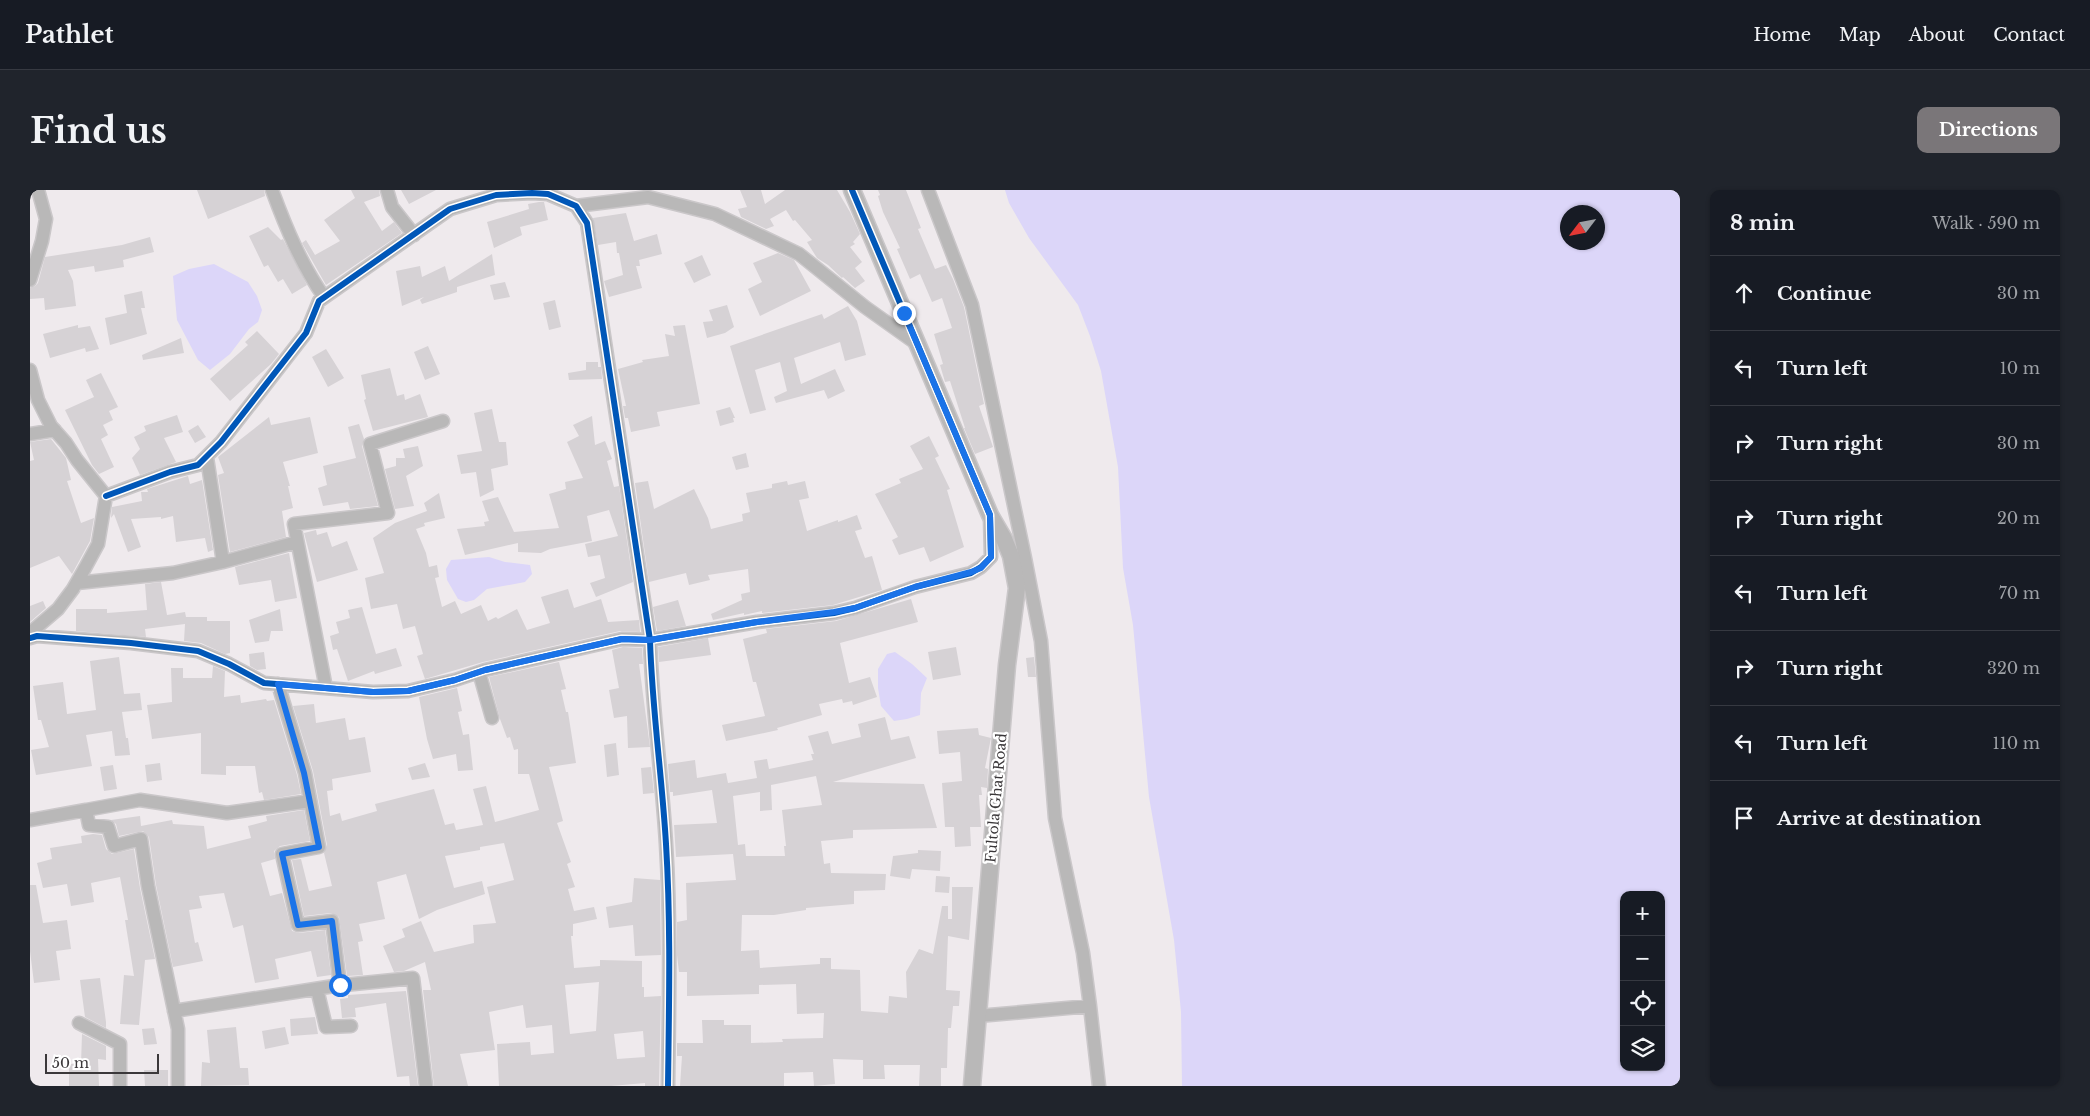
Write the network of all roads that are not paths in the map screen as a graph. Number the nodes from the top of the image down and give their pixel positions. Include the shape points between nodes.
1 (38, 190) edge
2 (272, 190) edge
3 (387, 190) edge
4 (852, 190) edge
5 (928, 190) edge
6 (576, 206) junction
7 (414, 235) junction
8 (30, 280) edge
9 (324, 298) junction
10 (917, 344) junction
11 (30, 370) edge
12 (442, 421) dead end
13 (54, 430) junction
14 (30, 434) edge
15 (207, 458) junction
16 (106, 496) junction
17 (990, 515) junction
18 (297, 542) junction
19 (224, 562) junction
20 (77, 583) junction
21 (30, 633) edge
22 (30, 638) edge
23 (650, 640) junction
24 (479, 672) junction
25 (278, 684) junction
26 (326, 688) junction
27 (492, 718) dead end
28 (310, 801) junction
29 (86, 810) junction
30 (30, 820) edge
31 (340, 985) junction
32 (317, 988) junction
33 (1090, 1006) junction
34 (174, 1011) junction
35 (978, 1016) junction
36 (79, 1023) dead end
37 (351, 1026) dead end
38 (120, 1086) edge
39 (178, 1086) edge
40 (426, 1086) edge
41 (668, 1086) edge
42 (972, 1086) edge
43 (1099, 1086) edge

1 - 8 street via 46,219
2 - 9 street via 307,273
3 - 7 street via 392,207
4 - 10 street, Fultola Ghat Road
5 - 33 street via 972,305 1026,558 1041,641 1055,818 1084,954
6 - 7 street via 548,194 496,195 450,209
6 - 10 street via 648,197 715,214 800,254 864,307
6 - 23 street via 587,223
7 - 9 street
9 - 15 street via 319,301 306,332
10 - 17 street, Fultola Ghat Road
11 - 13 street via 38,400
12 - 18 street via 370,444 388,513 294,524
13 - 14 street
13 - 16 street
15 - 16 street via 198,465
15 - 19 street
16 - 20 street via 98,544
17 - 23 street via 991,557 981,568 971,572 843,611
17 - 35 street, Fultola Ghat Road via 1011,556 1017,588 1007,665
18 - 19 street
18 - 26 street
19 - 20 street via 172,572
20 - 21 street via 58,609
22 - 25 street via 131,642 198,651 264,683
23 - 24 street via 622,639
23 - 41 street via 666,845
24 - 26 street via 408,691
24 - 27 street
25 - 26 street
25 - 28 street
28 - 29 street via 227,813 140,800
28 - 31 street via 319,847 282,854 298,925 332,921
29 - 30 street
29 - 34 street via 89,826 108,827 114,846 141,839
31 - 32 street
31 - 40 street via 412,978
32 - 34 street
32 - 37 street via 326,1027
33 - 35 street
33 - 43 street
34 - 39 street via 178,1029
35 - 42 street, Fultola Ghat Road
36 - 38 street via 120,1044

